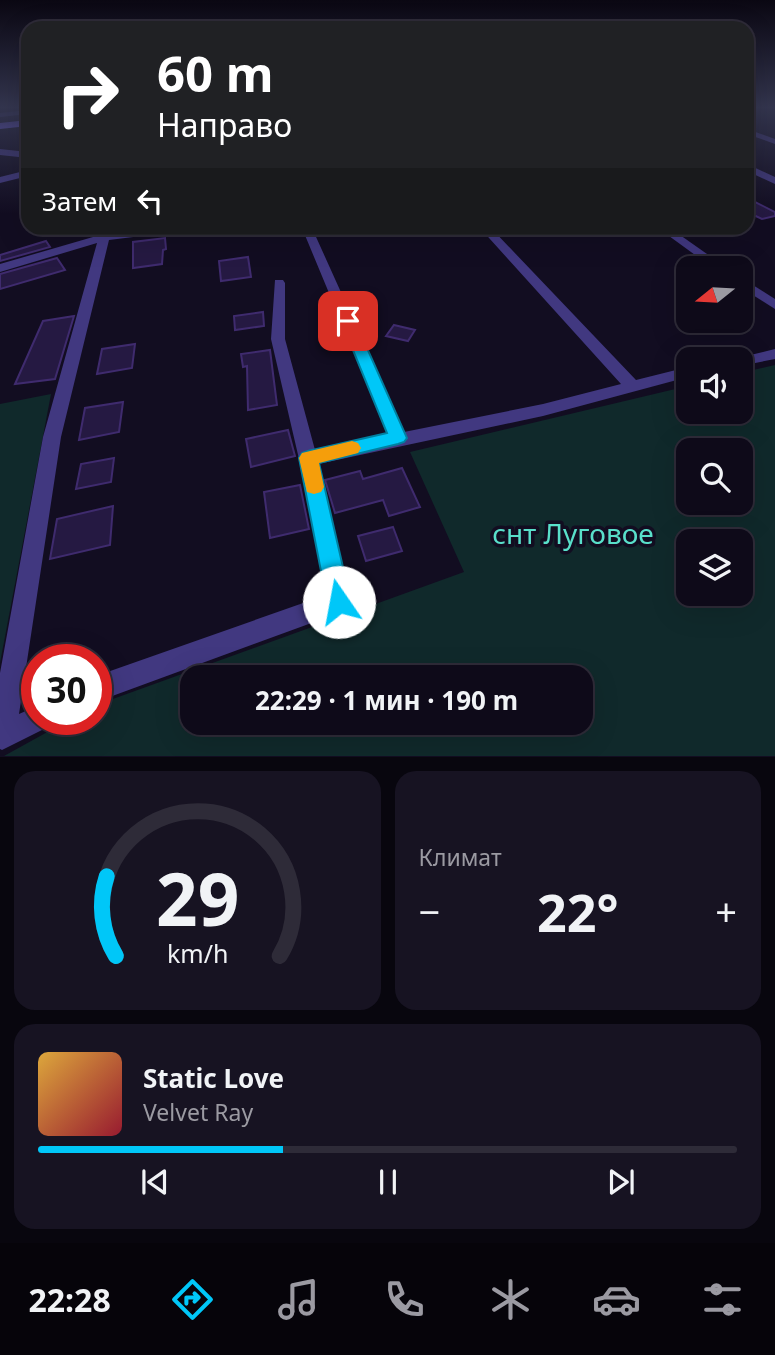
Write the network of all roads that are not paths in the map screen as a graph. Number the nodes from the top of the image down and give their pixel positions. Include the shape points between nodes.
1 (0, 152) edge
2 (21, 154) edge
3 (754, 170) edge
4 (21, 175) edge
5 (774, 179) edge
6 (0, 180) edge
7 (90, 235) edge
8 (100, 235) edge
9 (310, 235) edge
10 (492, 235) edge
11 (673, 235) edge
12 (704, 256) edge
13 (0, 268) edge
14 (279, 283) dead end
15 (753, 290) edge
16 (775, 305) edge
17 (775, 354) edge
18 (753, 358) edge
19 (676, 375) edge
20 (631, 384) junction
21 (398, 438) junction
22 (308, 458) junction
23 (112, 684) edge
24 (21, 727) edge

1 - 2 street
3 - 5 street
4 - 6 street
7 - 13 street
8 - 24 street via 52,437 2,736
9 - 21 street
10 - 20 street
11 - 12 street
14 - 22 street via 278,340
15 - 16 street
17 - 18 street
19 - 20 street
20 - 21 street via 544,410
21 - 22 street
22 - 23 street via 339,602

